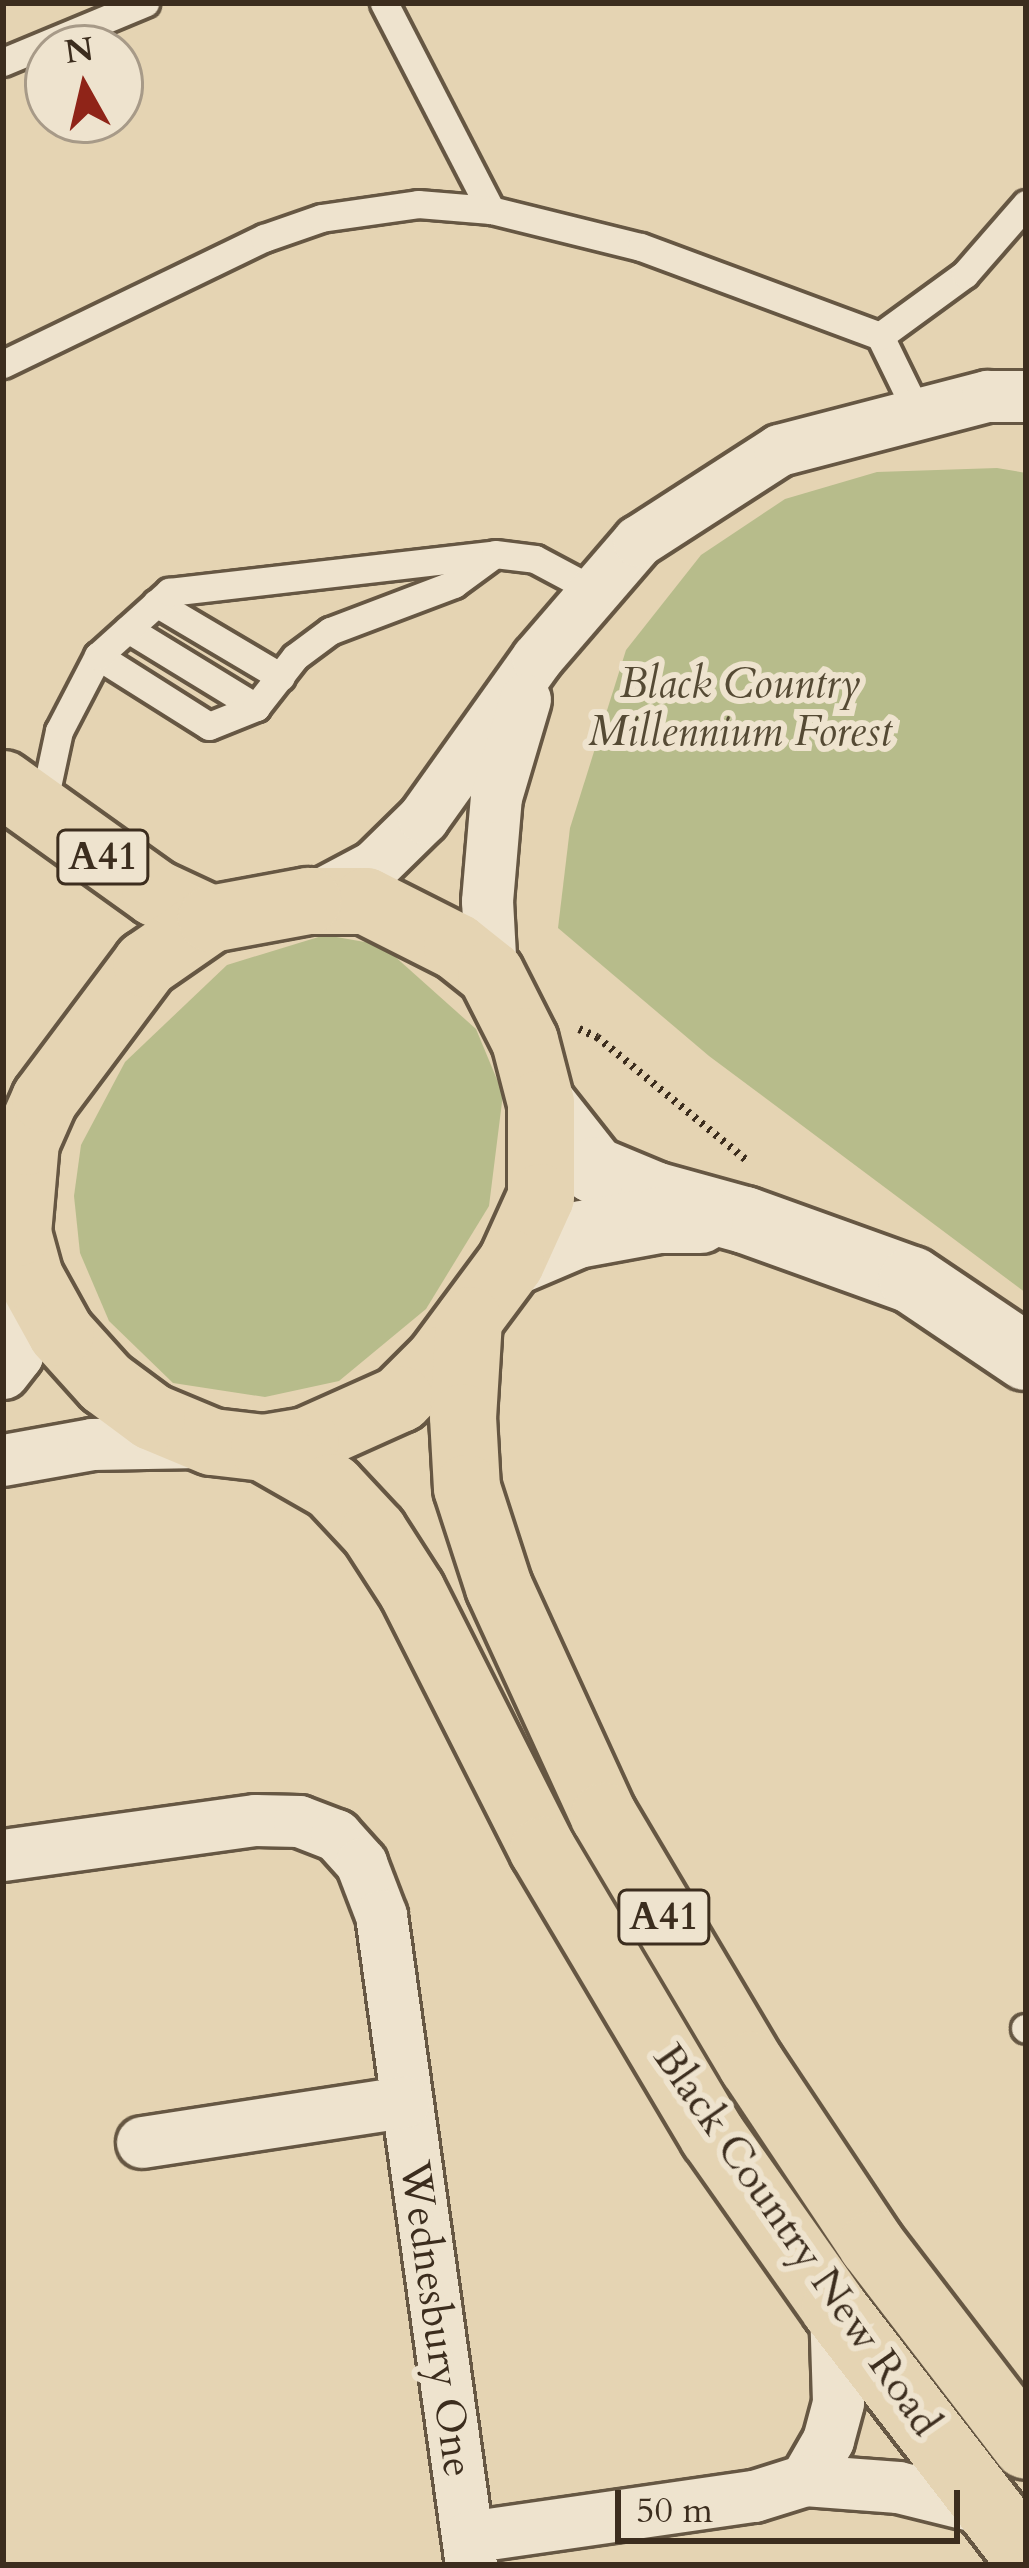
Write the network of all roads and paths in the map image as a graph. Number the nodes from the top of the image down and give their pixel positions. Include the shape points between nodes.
1 (145, 3) edge
2 (384, 3) edge
3 (3, 62) edge
4 (1026, 204) edge
5 (490, 210) junction
6 (880, 335) junction
7 (3, 364) edge
8 (1026, 396) edge
9 (918, 414) junction
10 (496, 554) junction
11 (595, 591) junction
12 (157, 603) junction
13 (128, 629) junction
14 (98, 656) junction
15 (537, 658) junction
16 (281, 677) junction
17 (256, 707) junction
18 (22, 799) edge
19 (308, 901) junction
20 (211, 919) junction
21 (498, 987) junction
22 (542, 1102) junction
23 (769, 1210) junction
24 (17, 1237) edge
25 (511, 1263) junction
26 (470, 1320) junction
27 (1026, 1357) edge
28 (1026, 1368) edge
29 (3, 1372) edge
30 (238, 1445) junction
31 (3, 1460) edge
32 (3, 1856) edge
33 (404, 2102) junction
34 (142, 2143) dead end
35 (835, 2309) junction
36 (1026, 2446) edge
37 (805, 2480) junction
38 (1006, 2533) edge
39 (469, 2551) edge

1 - 3 lane
2 - 5 lane
4 - 6 lane via 964,274
5 - 6 lane via 641,248
5 - 7 lane via 379,206 321,218
6 - 9 lane
8 - 9 street
9 - 11 street via 779,450 638,541
10 - 11 lane via 536,559
10 - 12 lane via 213,584 169,592
10 - 16 lane via 454,584 331,631
11 - 15 street
12 - 13 lane
12 - 16 lane
13 - 14 lane
13 - 17 lane
14 - 17 lane via 209,726
14 - 18 lane
15 - 19 street via 395,849
15 - 21 street via 496,797 487,901
16 - 17 lane
18 - 20 highway, A41 via 155,892
19 - 20 highway, A41
19 - 21 highway, A41 via 366,901 457,947
20 - 24 highway, A41 via 146,964 45,1100 26,1142
21 - 22 highway
21 - 23 path via 597,1036
22 - 23 street via 594,1170 654,1195
22 - 25 highway via 541,1197
23 - 25 street via 578,1235
23 - 27 street via 912,1280
23 - 28 street via 897,1314
24 - 29 street via 17,1355
24 - 30 highway, A41 via 61,1333 106,1383 152,1417
25 - 26 highway
26 - 30 highway via 400,1399 306,1441
26 - 36 highway, Black Country New Road / A41 via 466,1488 499,1587 604,1816 872,2245
30 - 31 street via 92,1444
30 - 35 highway, Black Country New Road / A41 via 332,1487 374,1532 543,1850 713,2136
32 - 33 street, Wednesbury One via 255,1820 299,1821 336,1834 362,1863 381,1915
33 - 34 street, Wednesbury One
33 - 39 street, Wednesbury One
35 - 37 street via 838,2402
35 - 38 highway, Black Country New Road / A41
37 - 38 street, Wednesbury One via 898,2487
37 - 39 street, Wednesbury One

